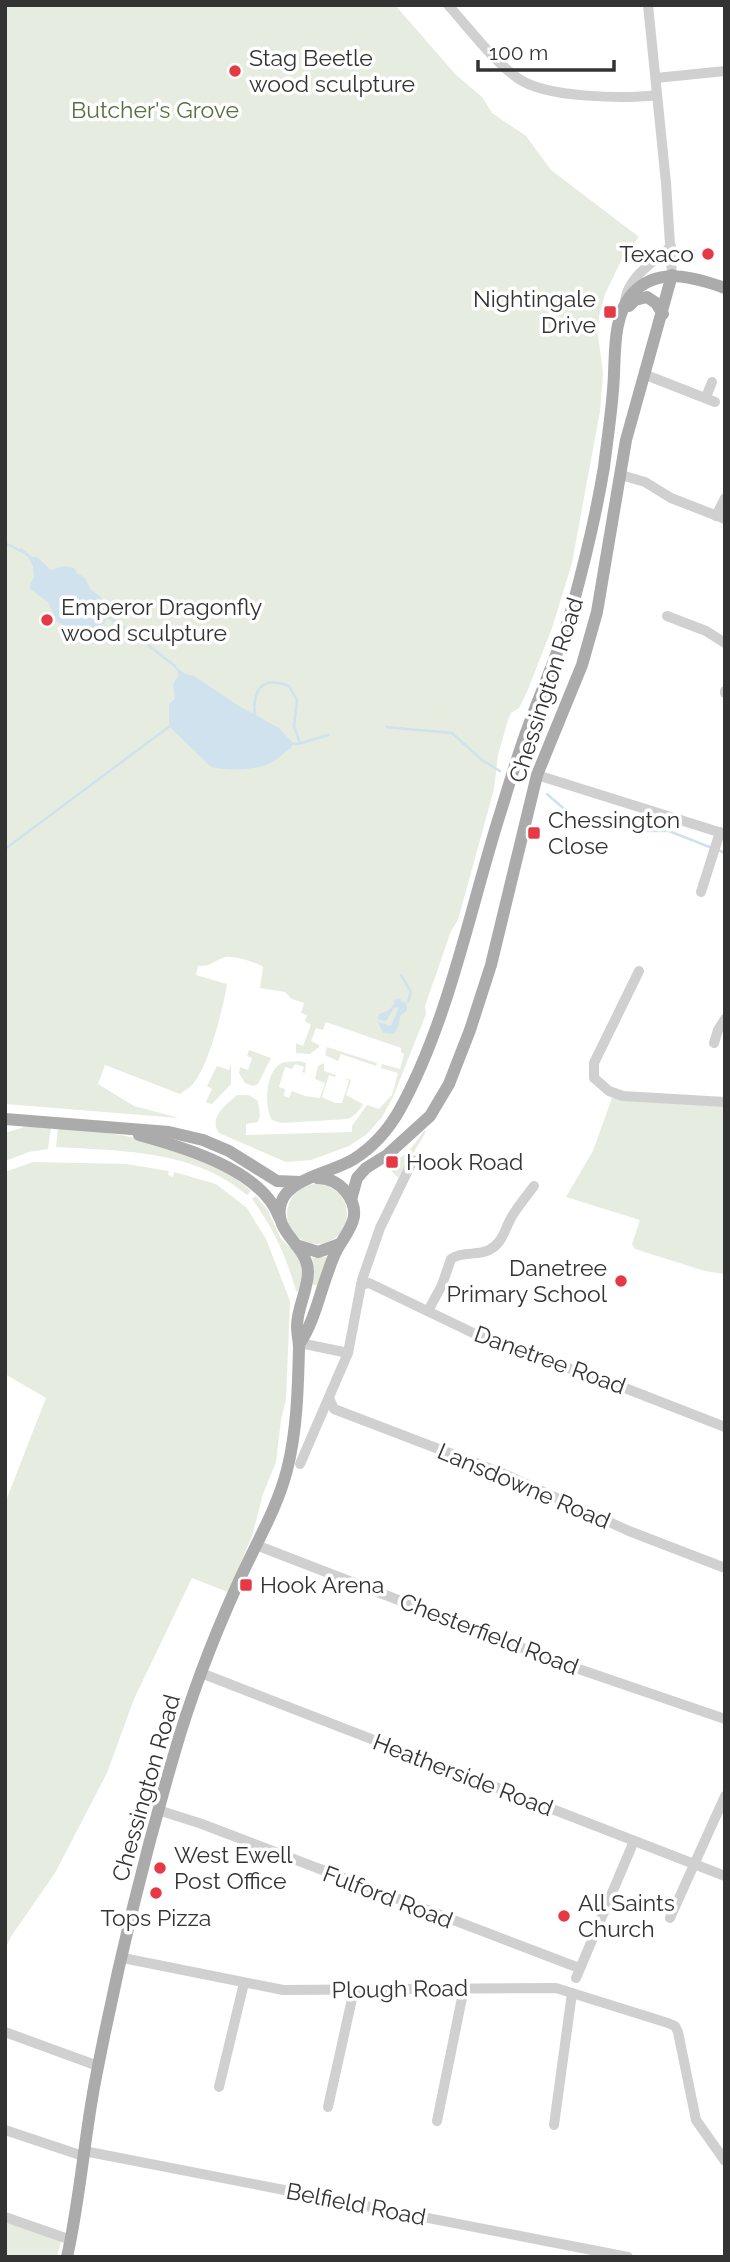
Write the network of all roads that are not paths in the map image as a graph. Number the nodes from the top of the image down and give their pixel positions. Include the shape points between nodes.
1 (448, 5) edge
2 (648, 5) edge
3 (725, 71) edge
4 (656, 78) junction
5 (657, 95) junction
6 (671, 246) junction
7 (673, 275) junction
8 (725, 288) edge
9 (624, 304) junction
10 (663, 314) junction
11 (620, 321) junction
12 (646, 375) junction
13 (712, 382) dead end
14 (621, 475) junction
15 (725, 498) edge
16 (720, 518) edge
17 (667, 616) dead end
18 (725, 643) edge
19 (537, 775) junction
20 (722, 833) edge
21 (701, 892) dead end
22 (639, 971) dead end
23 (725, 1019) edge
24 (714, 1043) dead end
25 (725, 1102) edge
26 (5, 1119) edge
27 (19, 1121) junction
28 (5, 1127) edge
29 (116, 1129) junction
30 (413, 1160) dead end
31 (316, 1178) junction
32 (300, 1182) junction
33 (534, 1186) dead end
34 (351, 1200) junction
35 (283, 1228) junction
36 (340, 1244) junction
37 (296, 1245) junction
38 (361, 1284) junction
39 (428, 1311) junction
40 (300, 1343) junction
41 (348, 1353) junction
42 (329, 1398) junction
43 (725, 1427) edge
44 (300, 1464) dead end
45 (256, 1545) junction
46 (725, 1568) edge
47 (201, 1673) junction
48 (725, 1719) edge
49 (725, 1796) edge
50 (158, 1810) junction
51 (634, 1841) junction
52 (695, 1864) junction
53 (725, 1876) edge
54 (670, 1918) dead end
55 (122, 1958) junction
56 (244, 1983) junction
57 (464, 1988) junction
58 (352, 1990) junction
59 (572, 1993) junction
60 (5, 2032) edge
61 (98, 2066) junction
62 (219, 2087) dead end
63 (328, 2107) dead end
64 (437, 2121) dead end
65 (554, 2125) dead end
66 (5, 2130) edge
67 (84, 2154) junction
68 (725, 2161) edge
69 (5, 2217) edge
70 (71, 2240) junction
71 (67, 2257) edge
72 (628, 2257) edge

1 - 5 street via 506,68 534,87 622,97
2 - 4 street, Chessington Road
3 - 4 street
4 - 5 street, Chessington Road
5 - 6 street, Chessington Road
6 - 7 street, Chessington Road
6 - 9 street, Chessington Road via 635,278
7 - 8 main road
7 - 9 main road via 646,282
7 - 10 main road, Chessington Road
9 - 11 main road, Chessington Road
10 - 11 main road via 656,303 642,297
10 - 12 main road, Chessington Road
11 - 31 main road, Chessington Road via 603,468 584,561 570,615 516,762 450,984 416,1074 391,1124 355,1159
12 - 13 street via 710,400
12 - 14 main road, Chessington Road via 626,440
14 - 16 street
14 - 19 main road, Chessington Road via 582,665
15 - 16 street
17 - 18 street
19 - 20 street
19 - 34 main road, Chessington Road via 491,965 460,1059 426,1120 366,1168 357,1178
20 - 21 street
22 - 25 street via 594,1063 597,1083 630,1097
23 - 24 street
26 - 27 main road
27 - 28 main road
27 - 29 main road
29 - 32 main road via 164,1131 203,1140 273,1180
29 - 35 main road via 193,1151 227,1168 263,1194
30 - 38 street via 380,1228
31 - 32 main road, Chessington Road
31 - 34 main road via 337,1183
32 - 35 main road via 283,1197
33 - 39 street via 494,1248 451,1259
34 - 36 main road, Chessington Road via 353,1224
35 - 37 main road, Chessington Road
36 - 37 main road via 318,1252
36 - 40 main road, Chessington Road
37 - 40 main road, Chessington Road via 308,1275 297,1327
38 - 39 street, Danetree Road via 369,1283
38 - 41 street
39 - 43 street, Danetree Road via 495,1343
40 - 41 street
40 - 45 main road, Chessington Road via 288,1465
41 - 42 street
42 - 44 street
42 - 46 street, Lansdowne Road via 334,1409 504,1474 629,1531
45 - 47 main road, Chessington Road
45 - 48 street, Chesterfield Road via 564,1664
47 - 50 main road, Chessington Road
47 - 51 street, Heatherside Road
49 - 52 street
50 - 51 street, Fulford Road via 577,1973
50 - 55 main road, Chessington Road
51 - 52 street, Heatherside Road
52 - 53 street, Heatherside Road
52 - 54 street
55 - 56 street, Plough Road
55 - 61 main road, Chessington Road
56 - 58 street, Plough Road via 283,1990
56 - 62 street
57 - 58 street, Plough Road
57 - 59 street, Plough Road via 539,1987
57 - 64 street
58 - 63 street
59 - 65 street
59 - 68 street, Plough Road via 675,2026 696,2120
60 - 61 street
61 - 67 main road, Chessington Road
66 - 67 street, Belfield Road
67 - 70 main road, Chessington Road
67 - 72 street, Belfield Road
69 - 70 street
70 - 71 main road, Chessington Road

